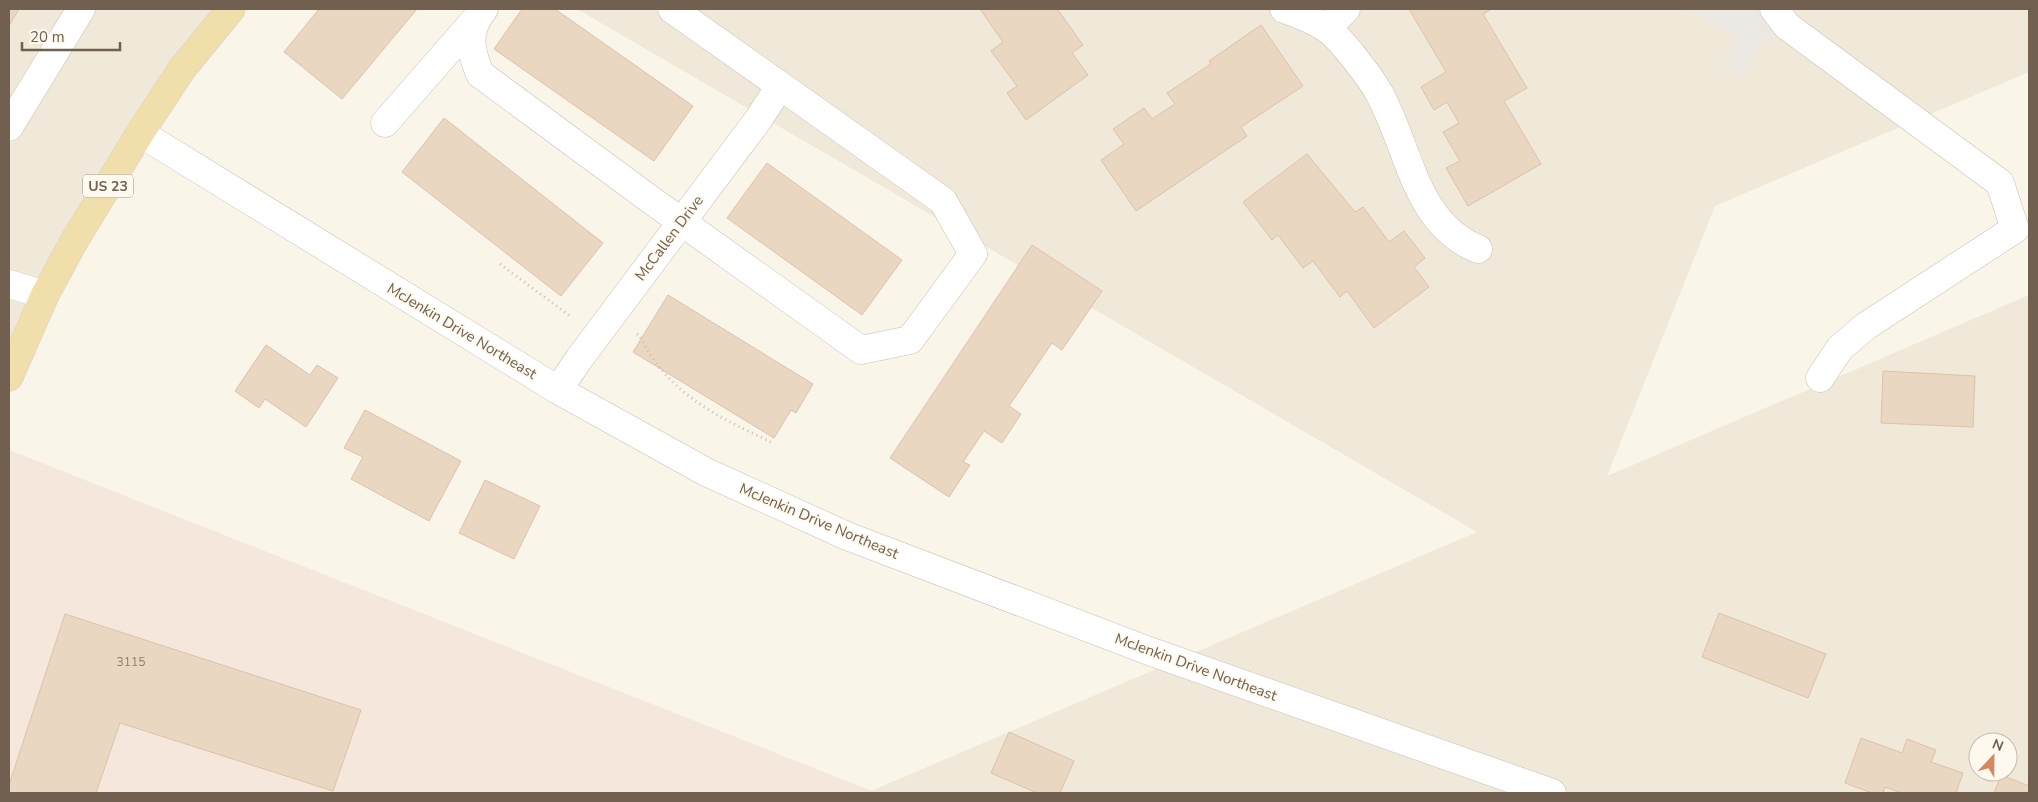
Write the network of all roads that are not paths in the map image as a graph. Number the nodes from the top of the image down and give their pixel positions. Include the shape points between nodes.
1 (81, 9) edge
2 (231, 9) edge
3 (672, 9) edge
4 (1284, 9) edge
5 (1346, 9) edge
6 (1774, 9) edge
7 (479, 15) edge
8 (1327, 28) junction
9 (780, 86) junction
10 (385, 123) dead end
11 (9, 126) edge
12 (140, 133) junction
13 (682, 221) junction
14 (2022, 230) edge
15 (1478, 249) dead end
16 (9, 284) edge
17 (45, 295) junction
18 (9, 377) edge
19 (1820, 378) dead end
20 (558, 390) junction
21 (1552, 793) edge

1 - 11 street
2 - 12 main road, US 23 via 182,69
3 - 9 street
4 - 8 street
5 - 8 street
6 - 14 street via 1787,26 2000,182
7 - 10 street
7 - 13 street via 471,50 480,74
8 - 15 street via 1379,93 1425,202 1461,242
9 - 13 street, McCallen Drive
9 - 13 street via 943,201 973,254 962,270 910,340 861,350
12 - 17 main road, US 23
12 - 20 street, McJenkin Drive Northeast
13 - 20 street, McCallen Drive
14 - 19 street via 1866,326 1840,348
16 - 17 street
17 - 18 main road, US 23
20 - 21 street, McJenkin Drive Northeast via 706,472 847,536 1149,652

